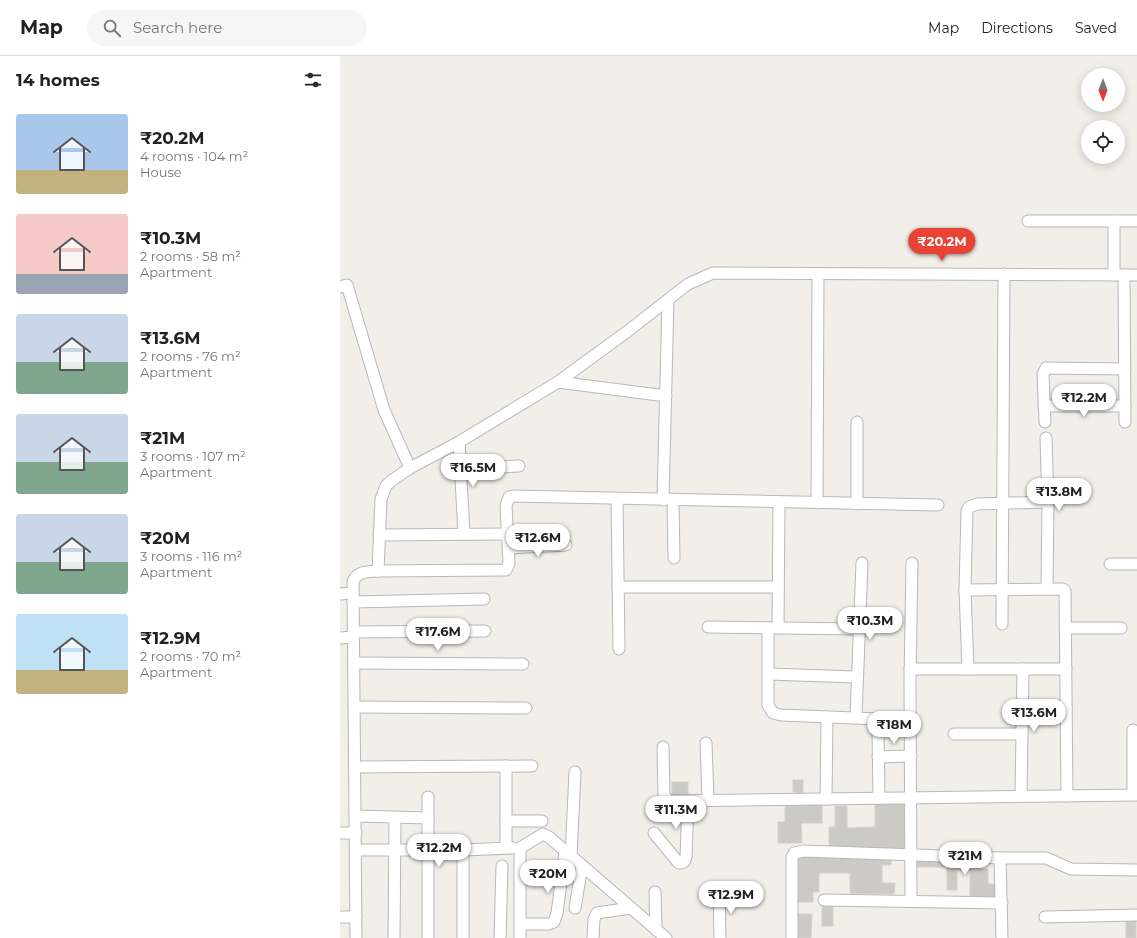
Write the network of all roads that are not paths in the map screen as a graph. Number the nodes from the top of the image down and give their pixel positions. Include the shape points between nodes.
1 (1028, 221) dead end
2 (1114, 221) junction
3 (1137, 221) edge
4 (818, 274) junction
5 (1004, 274) junction
6 (1119, 275) junction
7 (1137, 275) edge
8 (340, 288) edge
9 (668, 300) junction
10 (1124, 369) junction
11 (558, 382) junction
12 (666, 396) junction
13 (1044, 406) junction
14 (1125, 406) junction
15 (857, 422) dead end
16 (1044, 422) dead end
17 (1125, 422) dead end
18 (1046, 438) dead end
19 (459, 442) junction
20 (519, 466) dead end
21 (410, 468) junction
22 (460, 468) junction
23 (618, 499) junction
24 (668, 500) junction
25 (779, 502) junction
26 (1048, 502) junction
27 (817, 503) junction
28 (857, 504) junction
29 (1003, 504) junction
30 (938, 505) dead end
31 (464, 534) junction
32 (507, 534) junction
33 (380, 535) junction
34 (566, 546) dead end
35 (509, 548) junction
36 (674, 558) dead end
37 (862, 563) dead end
38 (912, 563) dead end
39 (1110, 564) dead end
40 (1137, 564) edge
41 (378, 571) junction
42 (618, 587) junction
43 (778, 587) junction
44 (1047, 588) junction
45 (1001, 589) junction
46 (966, 590) junction
47 (340, 594) edge
48 (353, 597) junction
49 (484, 599) dead end
50 (1002, 624) dead end
51 (708, 627) dead end
52 (773, 628) junction
53 (1066, 628) junction
54 (1122, 628) dead end
55 (859, 629) junction
56 (485, 631) dead end
57 (353, 635) junction
58 (340, 638) edge
59 (619, 650) dead end
60 (354, 663) junction
61 (523, 664) dead end
62 (910, 668) junction
63 (968, 669) junction
64 (1023, 669) junction
65 (1066, 669) junction
66 (769, 674) junction
67 (856, 677) junction
68 (354, 707) junction
69 (1066, 707) junction
70 (526, 708) dead end
71 (1023, 708) junction
72 (827, 717) junction
73 (856, 718) junction
74 (878, 719) dead end
75 (1133, 730) dead end
76 (878, 731) dead end
77 (954, 734) dead end
78 (1022, 734) junction
79 (706, 743) dead end
80 (663, 747) dead end
81 (911, 756) junction
82 (878, 757) junction
83 (506, 766) junction
84 (532, 766) dead end
85 (355, 767) junction
86 (575, 772) dead end
87 (1135, 795) edge
88 (1021, 796) junction
89 (1067, 796) junction
90 (428, 797) dead end
91 (879, 798) junction
92 (912, 798) junction
93 (826, 799) junction
94 (688, 800) junction
95 (708, 800) junction
96 (356, 816) junction
97 (394, 818) junction
98 (428, 818) junction
99 (506, 821) junction
100 (542, 821) dead end
101 (340, 833) edge
102 (356, 833) junction
103 (654, 833) dead end
104 (506, 848) junction
105 (520, 848) junction
106 (356, 850) junction
107 (463, 850) junction
108 (394, 851) junction
109 (428, 851) junction
110 (911, 854) junction
111 (568, 855) junction
112 (1000, 858) junction
113 (502, 866) dead end
114 (582, 866) junction
115 (1137, 870) edge
116 (655, 892) dead end
117 (719, 893) dead end
118 (824, 900) dead end
119 (911, 901) junction
120 (1002, 903) junction
121 (575, 908) dead end
122 (631, 908) junction
123 (1137, 915) edge
124 (340, 917) edge
125 (356, 917) junction
126 (1045, 917) dead end
127 (521, 924) junction
128 (656, 930) junction
129 (356, 938) edge
130 (394, 938) edge
131 (428, 938) edge
132 (464, 938) edge
133 (500, 938) edge
134 (520, 938) edge
135 (593, 938) edge
136 (666, 938) edge
137 (720, 938) edge
138 (792, 938) edge
139 (1002, 938) edge

1 - 2 street
2 - 3 street
2 - 6 street
4 - 5 street
4 - 9 street via 713,273 688,284
4 - 27 street
5 - 6 street
5 - 29 street
6 - 7 street
6 - 10 street
8 - 21 street via 347,285 384,410
9 - 11 street
9 - 12 street
10 - 13 street via 1046,368 1043,374
10 - 14 street
11 - 12 street
11 - 19 street
12 - 24 street
13 - 14 street
13 - 16 street
14 - 17 street
15 - 28 street
18 - 26 street
19 - 21 street
19 - 22 street
20 - 22 street
21 - 33 street via 386,486 381,499
22 - 31 street
23 - 24 street
23 - 32 street via 509,497 506,506
23 - 42 street
24 - 25 street
24 - 36 street
25 - 27 street
25 - 43 street
26 - 29 street
26 - 44 street
27 - 28 street
28 - 30 street
29 - 45 street
29 - 46 street via 977,504 969,507 967,511
31 - 32 street
31 - 33 street
32 - 35 street
33 - 41 street
34 - 35 street
35 - 41 street via 509,563 506,570
37 - 55 street
38 - 62 street
39 - 40 street
41 - 48 street via 355,576
42 - 43 street
42 - 59 street
43 - 52 street
44 - 45 street
44 - 53 street via 1065,591
45 - 46 street
45 - 50 street
46 - 63 street
47 - 48 street
48 - 49 street
48 - 57 street
51 - 52 street
52 - 55 street
52 - 66 street
53 - 54 street
53 - 65 street
55 - 67 street
56 - 57 street
57 - 58 street
57 - 60 street
60 - 61 street
60 - 68 street
62 - 63 street
62 - 81 street
63 - 64 street
64 - 65 street
64 - 71 street
65 - 69 street
66 - 67 street
66 - 72 street via 768,705 773,713
67 - 73 street
68 - 70 street
68 - 85 street
69 - 71 street
69 - 89 street
71 - 78 street
72 - 73 street
72 - 93 street
73 - 74 street
75 - 87 street
76 - 82 street
77 - 78 street
78 - 88 street
79 - 95 street
80 - 94 street via 666,798 672,801
81 - 82 street
81 - 92 street
82 - 91 street
83 - 84 street
83 - 85 street
83 - 99 street
85 - 96 street
86 - 111 street
87 - 89 street
88 - 89 street
88 - 92 street
90 - 98 street
91 - 92 street
91 - 93 street
92 - 110 street
93 - 95 street
94 - 95 street
94 - 103 street via 684,862 679,863
96 - 97 street
96 - 102 street
97 - 98 street
97 - 108 street
98 - 109 street
99 - 100 street
99 - 104 street
101 - 102 street
102 - 106 street
104 - 105 street
104 - 107 street
105 - 111 street via 543,834 549,836
105 - 127 street
106 - 108 street
106 - 125 street
107 - 109 street
107 - 132 street
108 - 109 street
108 - 130 street
109 - 131 street
110 - 112 street
110 - 119 street
110 - 138 street via 804,851 794,854
111 - 114 street
111 - 127 street via 554,922
112 - 115 street via 1046,858 1071,869
112 - 120 street
113 - 133 street
114 - 121 street
114 - 122 street
116 - 128 street
117 - 137 street
118 - 119 street
119 - 120 street
120 - 139 street
122 - 128 street
122 - 135 street via 598,912 594,919
123 - 126 street
124 - 125 street
125 - 129 street
127 - 134 street
128 - 136 street

